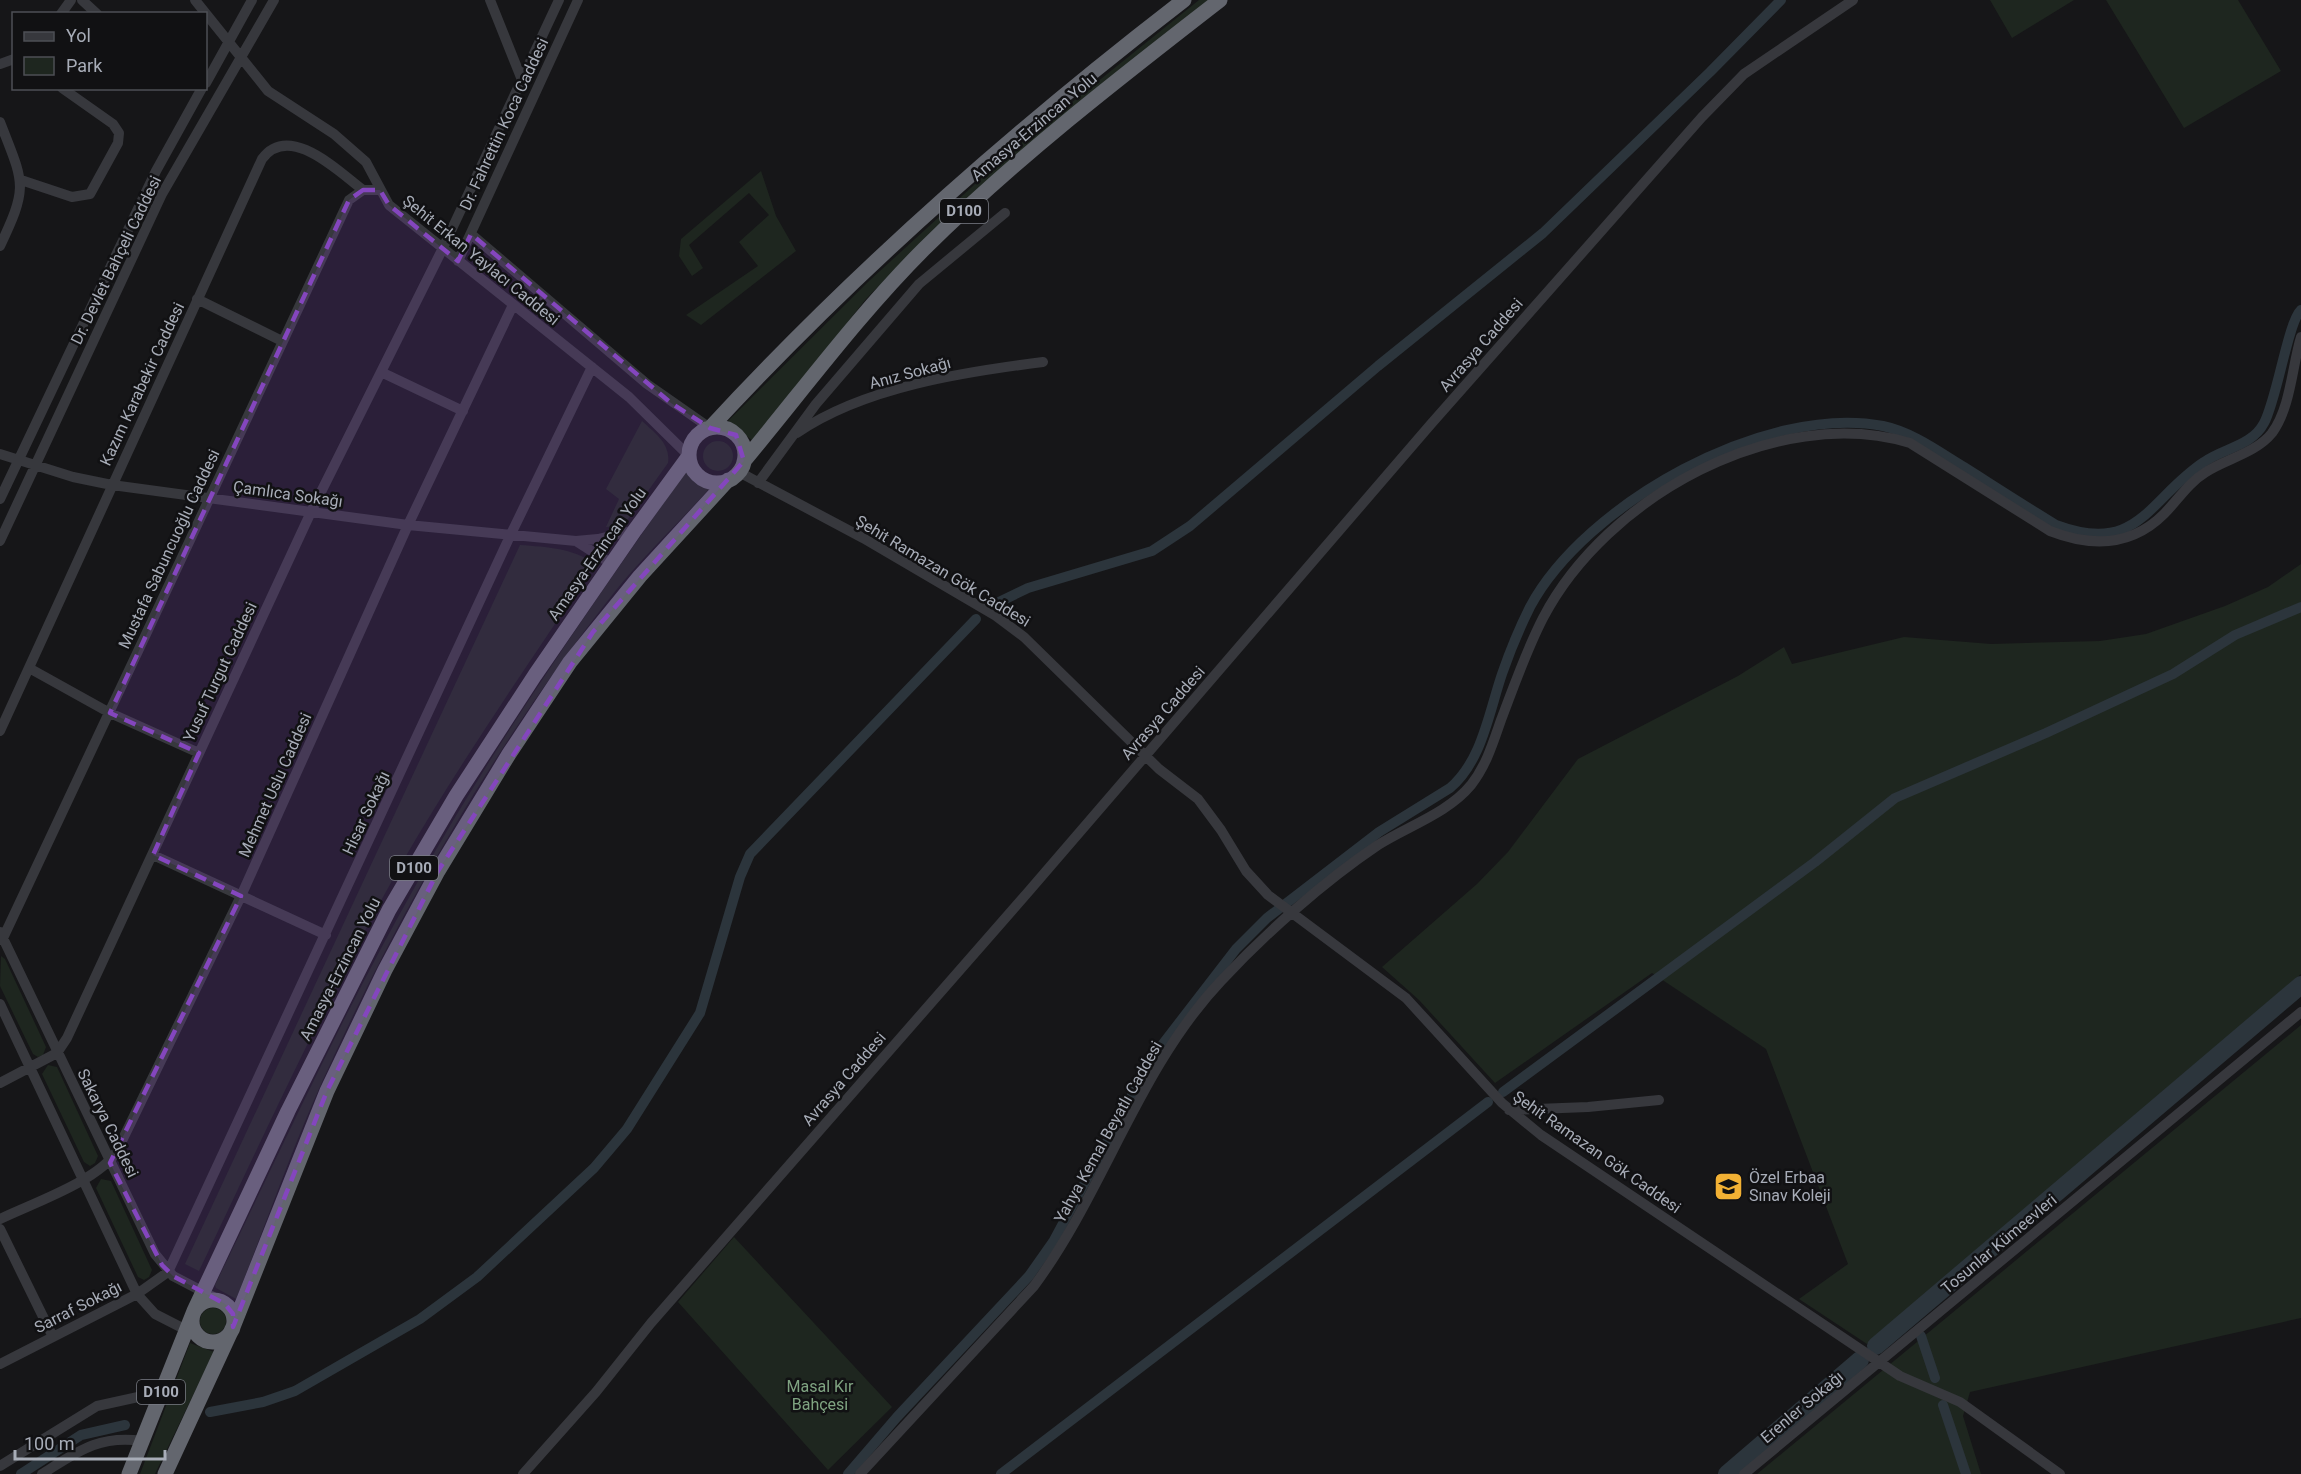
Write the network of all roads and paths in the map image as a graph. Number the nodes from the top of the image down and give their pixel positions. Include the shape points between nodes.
1 (82, 0) edge
2 (195, 0) edge
3 (252, 0) edge
4 (274, 0) edge
5 (490, 0) edge
6 (559, 0) edge
7 (578, 0) edge
8 (1184, 0) edge
9 (1220, 0) edge
10 (1853, 0) edge
11 (95, 12) edge
12 (205, 12) edge
13 (207, 15) edge
14 (229, 42) junction
15 (241, 58) junction
16 (522, 80) junction
17 (207, 81) edge
18 (65, 90) edge
19 (201, 90) edge
20 (0, 122) edge
21 (21, 180) junction
22 (363, 190) junction
23 (380, 190) junction
24 (1005, 213) dead end
25 (471, 234) junction
26 (0, 246) edge
27 (443, 248) junction
28 (458, 261) junction
29 (197, 299) junction
30 (513, 304) junction
31 (2301, 337) edge
32 (282, 341) junction
33 (1043, 362) dead end
34 (592, 367) junction
35 (381, 372) junction
36 (463, 411) junction
37 (710, 428) junction
38 (792, 436) junction
39 (0, 454) edge
40 (690, 456) junction
41 (18, 461) junction
42 (35, 466) junction
43 (737, 471) junction
44 (758, 483) junction
45 (112, 485) junction
46 (208, 498) junction
47 (0, 499) edge
48 (311, 512) junction
49 (408, 525) junction
50 (635, 530) junction
51 (510, 536) junction
52 (0, 541) edge
53 (576, 541) junction
54 (612, 564) junction
55 (29, 668) junction
56 (111, 713) junction
57 (0, 731) edge
58 (199, 753) junction
59 (1146, 756) junction
60 (153, 855) junction
61 (241, 896) junction
62 (1291, 914) junction
63 (326, 935) junction
64 (1, 937) edge
65 (0, 1004) edge
66 (2301, 1012) edge
67 (57, 1053) junction
68 (29, 1069) junction
69 (0, 1083) edge
70 (1659, 1100) dead end
71 (1509, 1110) junction
72 (110, 1163) junction
73 (82, 1179) junction
74 (0, 1218) edge
75 (0, 1229) edge
76 (168, 1272) junction
77 (203, 1293) junction
78 (137, 1294) junction
79 (219, 1300) junction
80 (194, 1311) junction
81 (233, 1327) junction
82 (193, 1334) junction
83 (53, 1337) junction
84 (1880, 1362) junction
85 (0, 1364) edge
86 (161, 1392) junction
87 (142, 1442) junction
88 (0, 1466) edge
89 (42, 1474) edge
90 (129, 1474) edge
91 (165, 1474) edge
92 (523, 1474) edge
93 (860, 1474) edge
94 (1744, 1474) edge
95 (2060, 1474) edge

1 - 11 street
2 - 12 street, Şehit Erkan Yaylacı Caddesi
3 - 14 street
4 - 15 street, Dr. Devlet Bahçeli Caddesi
5 - 16 street
6 - 16 street, Dr. Fahrettin Koca Caddesi
7 - 25 street, Dr. Fahrettin Koca Caddesi
8 - 37 highway, Amasya-Erzincan Yolu / D100 via 1036,118 877,259
9 - 43 highway, Amasya-Erzincan Yolu / D100 via 1075,114 951,223 887,288
10 - 59 street, Avrasya Caddesi via 1761,60 1734,83 1439,416
13 - 14 street, Şehit Erkan Yaylacı Caddesi
14 - 15 street, Şehit Erkan Yaylacı Caddesi
14 - 17 street
15 - 23 street, Şehit Erkan Yaylacı Caddesi via 268,91 352,148 372,170
15 - 42 street, Dr. Devlet Bahçeli Caddesi via 162,195
16 - 27 street, Dr. Fahrettin Koca Caddesi
18 - 21 street via 113,124 119,133 118,143 94,189 85,196 72,197
19 - 41 street, Dr. Devlet Bahçeli Caddesi via 156,171
20 - 21 street
21 - 26 street via 19,203
22 - 23 street
22 - 29 street, Kazım Karabekir Caddesi via 306,150 280,145 269,149
22 - 32 street, Mustafa Sabuncuoğlu Caddesi via 349,200
23 - 27 street, Şehit Erkan Yaylacı Caddesi via 389,205
24 - 38 street via 919,284 848,364
25 - 28 street, Dr. Fahrettin Koca Caddesi
25 - 37 street, Şehit Erkan Yaylacı Caddesi via 647,384
27 - 28 street, Şehit Erkan Yaylacı Caddesi
27 - 35 street, Yusuf Turgut Caddesi
28 - 30 street, Şehit Erkan Yaylacı Caddesi
29 - 32 street
29 - 45 street, Kazım Karabekir Caddesi
30 - 34 street, Şehit Erkan Yaylacı Caddesi
30 - 36 street, Mehmet Uslu Caddesi
31 - 62 street, Yahya Kemal Beyatlı Caddesi via 2282,411 2272,433 2252,449 2207,471 2147,528 2122,540 2088,543 2050,531 1938,458 1886,436 1853,432 1790,439 1732,457 1678,482 1640,507 1595,546 1560,590 1529,649 1486,761 1469,788 1353,863
32 - 46 street, Mustafa Sabuncuoğlu Caddesi
33 - 38 street, Anız Sokağı via 947,377 896,390 827,416
34 - 40 street, Şehit Erkan Yaylacı Caddesi
34 - 51 street, Hisar Sokağı
35 - 36 street
35 - 48 street, Yusuf Turgut Caddesi
36 - 49 street, Mehmet Uslu Caddesi
37 - 40 highway via 695,439
37 - 43 highway via 724,428 736,435 744,447
38 - 44 street
39 - 41 street, Çamlıca Sokağı
40 - 43 highway via 692,467 703,479 716,483
40 - 50 highway, Amasya-Erzincan Yolu / D100
41 - 42 street, Çamlıca Sokağı
41 - 47 street, Dr. Devlet Bahçeli Caddesi
42 - 45 street, Çamlıca Sokağı
42 - 52 street, Dr. Devlet Bahçeli Caddesi
43 - 44 street, Şehit Ramazan Gök Caddesi
43 - 81 highway, Amasya-Erzincan Yolu / D100 via 587,639 509,754 438,871 384,970 327,1091
44 - 59 street, Şehit Ramazan Gök Caddesi via 863,538 1007,624 1051,660
45 - 46 street, Çamlıca Sokağı
45 - 55 street, Kazım Karabekir Caddesi
46 - 48 street, Çamlıca Sokağı
46 - 56 street, Mustafa Sabuncuoğlu Caddesi
48 - 49 street, Çamlıca Sokağı
48 - 58 street, Yusuf Turgut Caddesi
49 - 51 street, Çamlıca Sokağı
49 - 61 street, Mehmet Uslu Caddesi
50 - 53 street, Çamlıca Sokağı
50 - 54 highway, Amasya-Erzincan Yolu / D100
51 - 53 street, Çamlıca Sokağı
51 - 63 street, Hisar Sokağı
53 - 54 street, Çamlıca Sokağı
54 - 77 highway, Amasya-Erzincan Yolu / D100 via 456,796 389,910
55 - 56 street
55 - 57 street, Kazım Karabekir Caddesi
56 - 58 street
56 - 64 street, Mustafa Sabuncuoğlu Caddesi
58 - 60 street, Yusuf Turgut Caddesi
59 - 62 street, Şehit Ramazan Gök Caddesi via 1198,799 1246,871
59 - 92 street, Avrasya Caddesi
60 - 61 street
60 - 67 street, Yusuf Turgut Caddesi
61 - 63 street
61 - 72 street, Mehmet Uslu Caddesi
62 - 71 street, Şehit Ramazan Gök Caddesi via 1406,998
62 - 93 street, Yahya Kemal Beyatlı Caddesi via 1219,982 1178,1035 1134,1108 1069,1236 1034,1286
63 - 76 street, Hisar Sokağı
64 - 67 street, Sakarya Caddesi
65 - 68 street
66 - 84 street, Tosunlar Kümeevleri
67 - 68 street
67 - 72 street, Sakarya Caddesi
68 - 69 street
68 - 73 street
70 - 71 street
71 - 84 street, Şehit Ramazan Gök Caddesi via 1617,1188
72 - 73 street
72 - 76 street, Sakarya Caddesi via 155,1254
73 - 74 street
73 - 78 street
75 - 83 street
76 - 77 street, Sakarya Caddesi
76 - 78 street, Sarraf Sokağı
77 - 79 street, Sakarya Caddesi
77 - 80 highway, Amasya-Erzincan Yolu / D100
78 - 82 street via 155,1314
78 - 83 street, Sarraf Sokağı
79 - 80 highway via 204,1302
79 - 81 highway via 233,1314
80 - 82 highway
81 - 82 highway via 219,1341 206,1341
81 - 91 highway, Amasya-Erzincan Yolu / D100
82 - 86 highway, D100
83 - 85 street, Sarraf Sokağı
84 - 94 street, Erenler Sokağı
84 - 95 street via 1900,1376 1960,1402
86 - 87 highway, D100
86 - 88 street via 97,1406
87 - 89 street via 115,1439 96,1443
87 - 90 highway, D100

